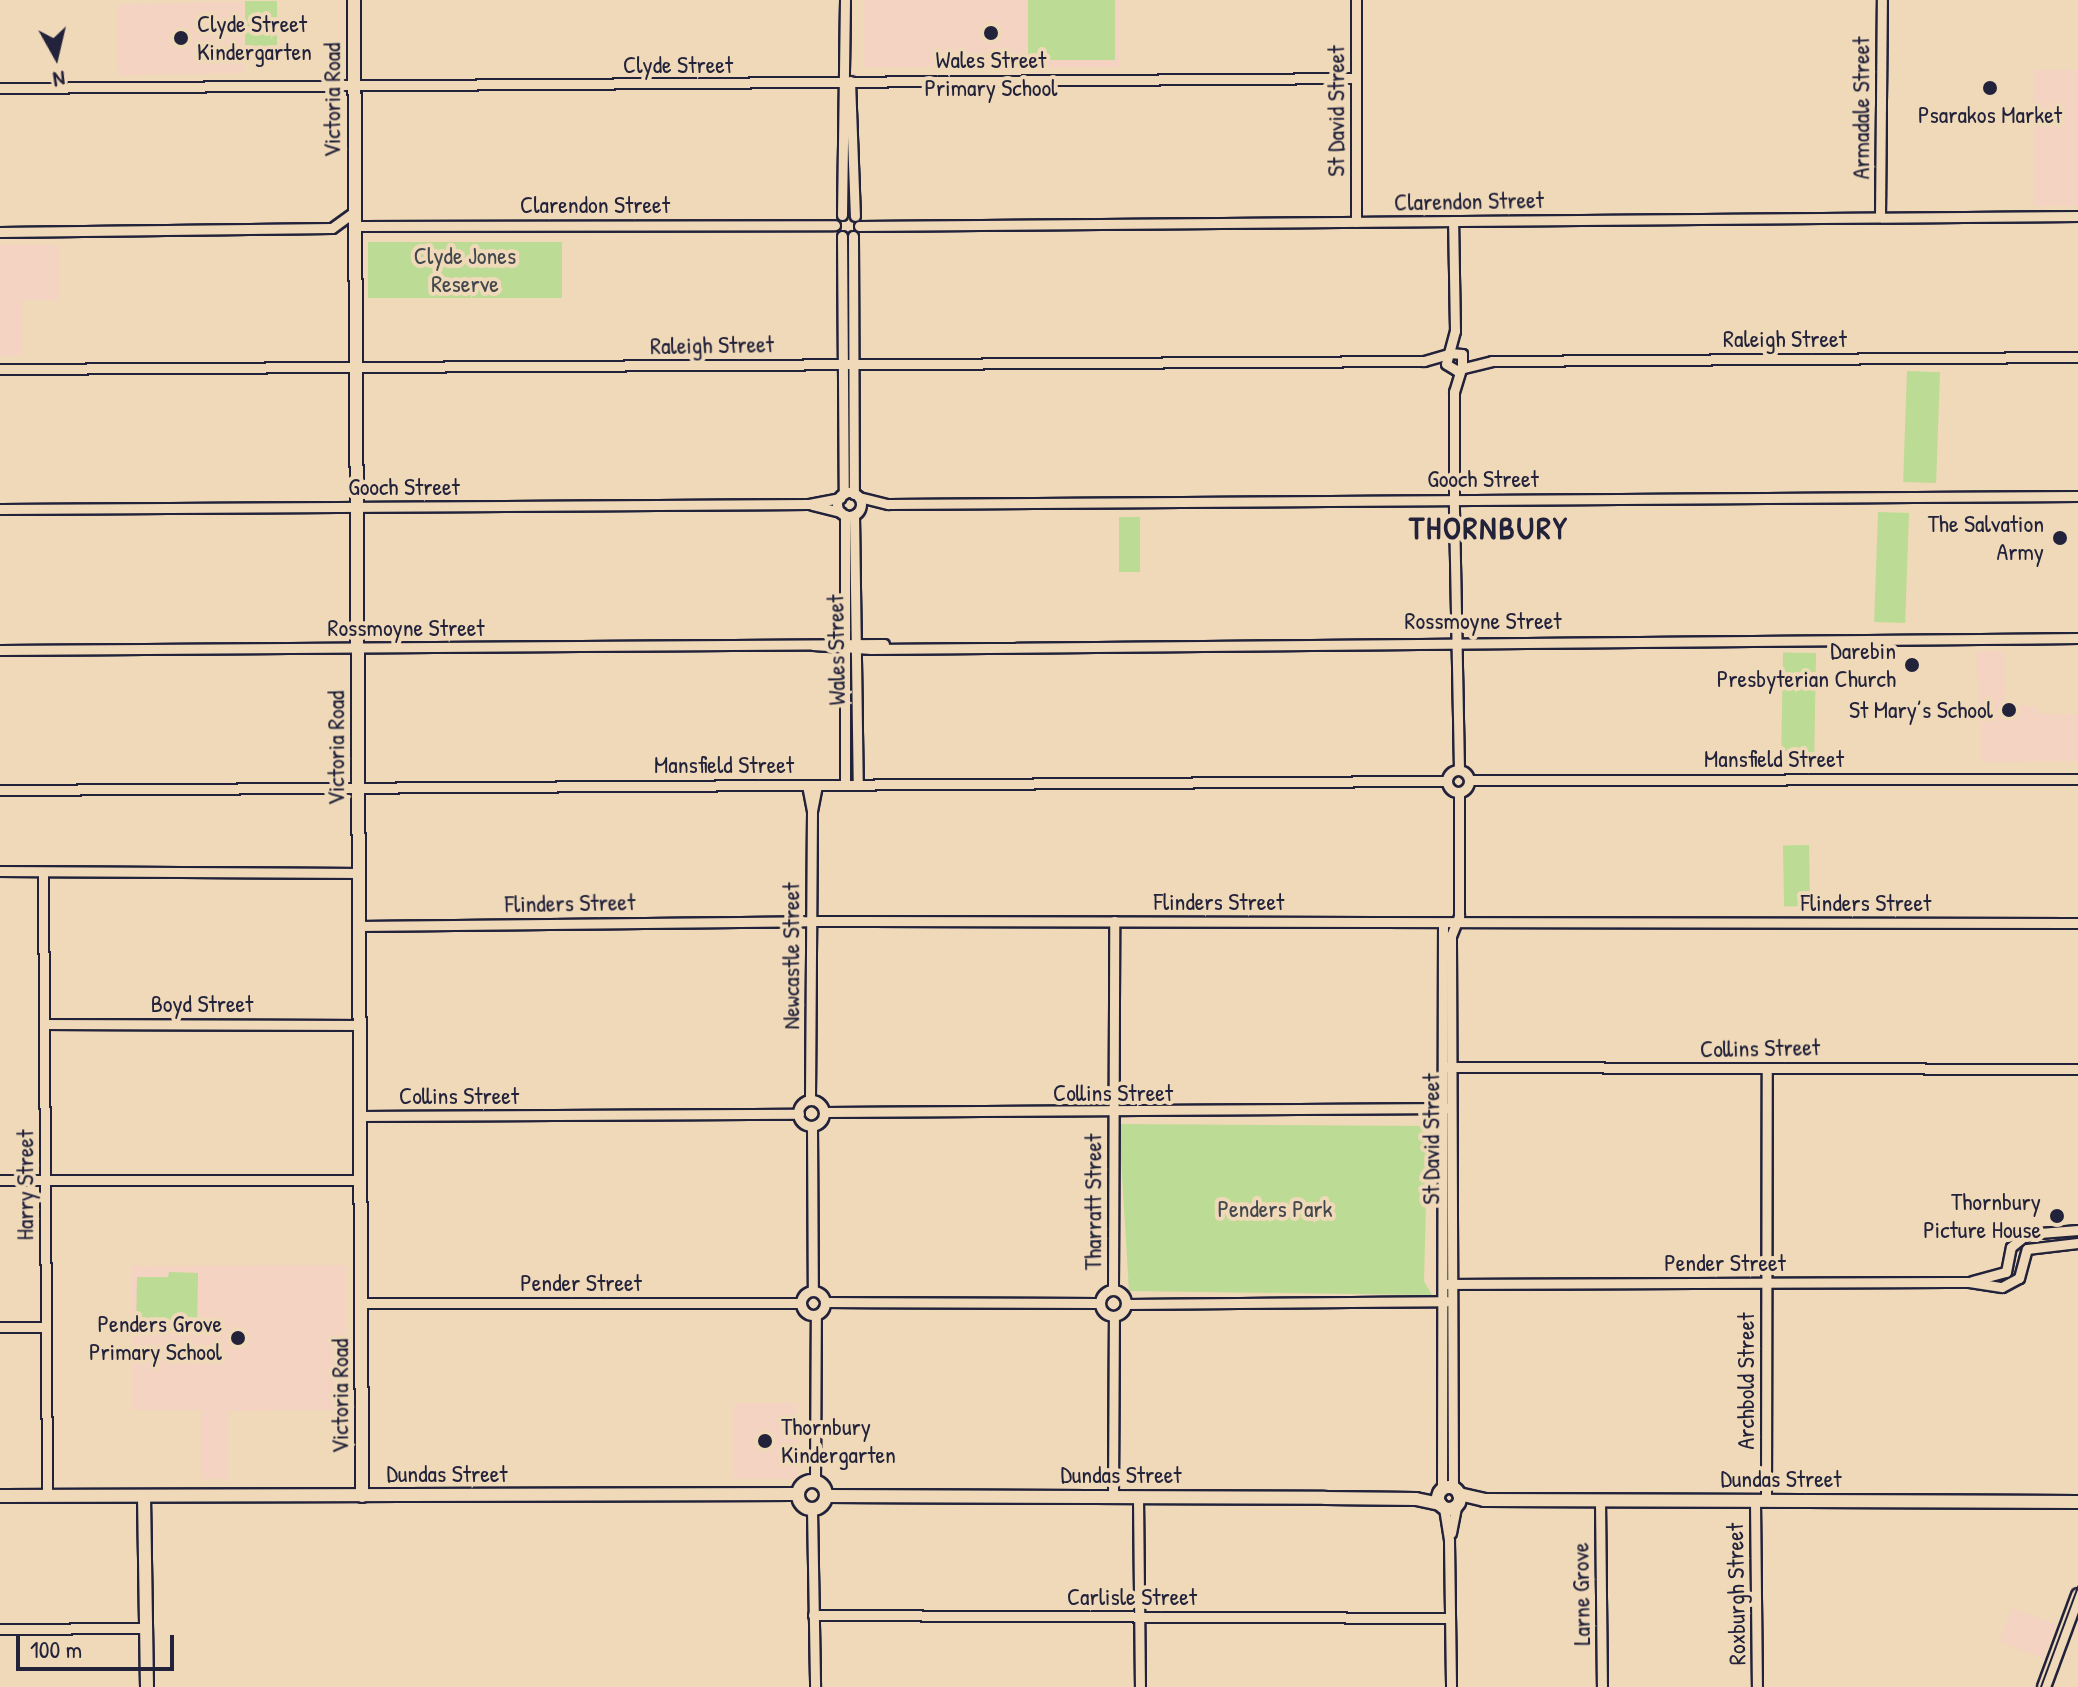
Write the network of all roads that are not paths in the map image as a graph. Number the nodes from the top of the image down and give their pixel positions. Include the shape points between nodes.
1 (354, 0) edge
2 (845, 0) edge
3 (1356, 0) edge
4 (1882, 0) edge
5 (1356, 78) junction
6 (847, 81) junction
7 (355, 85) junction
8 (0, 88) edge
9 (842, 215) junction
10 (2078, 216) edge
11 (1880, 217) junction
12 (354, 219) junction
13 (857, 221) junction
14 (1453, 221) junction
15 (1356, 222) junction
16 (835, 225) junction
17 (0, 232) edge
18 (847, 236) junction
19 (1454, 337) junction
20 (1449, 354) junction
21 (1462, 354) junction
22 (2078, 357) edge
23 (1424, 361) junction
24 (1492, 361) junction
25 (848, 363) junction
26 (1448, 367) junction
27 (356, 368) junction
28 (1461, 368) junction
29 (0, 369) edge
30 (1455, 387) junction
31 (849, 496) junction
32 (2078, 496) edge
33 (1454, 499) junction
34 (809, 504) junction
35 (888, 504) junction
36 (356, 507) junction
37 (0, 509) edge
38 (850, 514) junction
39 (2078, 638) edge
40 (1457, 641) junction
41 (844, 645) junction
42 (856, 645) junction
43 (357, 648) junction
44 (0, 650) edge
45 (1459, 770) junction
46 (2078, 779) edge
47 (1469, 780) junction
48 (1447, 781) junction
49 (812, 785) junction
50 (845, 785) junction
51 (858, 785) junction
52 (358, 788) junction
53 (0, 790) edge
54 (1459, 792) junction
55 (0, 871) edge
56 (359, 873) junction
57 (43, 874) junction
58 (811, 921) junction
59 (1114, 921) junction
60 (1443, 923) junction
61 (1456, 923) junction
62 (2078, 923) edge
63 (359, 926) junction
64 (44, 1024) junction
65 (359, 1025) junction
66 (1447, 1067) junction
67 (2078, 1069) edge
68 (1767, 1070) junction
69 (810, 1100) junction
70 (1447, 1108) junction
71 (824, 1112) junction
72 (1113, 1113) junction
73 (799, 1114) junction
74 (360, 1116) junction
75 (812, 1126) junction
76 (0, 1180) edge
77 (45, 1180) junction
78 (360, 1180) junction
79 (2078, 1230) edge
80 (2078, 1243) edge
81 (1766, 1282) junction
82 (1969, 1282) junction
83 (1448, 1284) junction
84 (1113, 1290) junction
85 (813, 1291) junction
86 (825, 1302) junction
87 (361, 1303) junction
88 (800, 1303) junction
89 (1100, 1303) junction
90 (1446, 1303) junction
91 (1127, 1304) junction
92 (816, 1315) junction
93 (1114, 1317) junction
94 (0, 1327) edge
95 (46, 1327) junction
96 (815, 1481) junction
97 (797, 1494) junction
98 (0, 1496) edge
99 (47, 1496) junction
100 (144, 1496) junction
101 (362, 1496) junction
102 (826, 1496) junction
103 (1113, 1496) junction
104 (1138, 1498) junction
105 (1449, 1499) junction
106 (1600, 1500) junction
107 (1761, 1501) junction
108 (2078, 1502) edge
109 (812, 1509) junction
110 (2078, 1595) edge
111 (813, 1615) junction
112 (1140, 1617) junction
113 (1450, 1618) junction
114 (146, 1628) junction
115 (0, 1629) edge
116 (147, 1687) edge
117 (815, 1687) edge
118 (1140, 1687) edge
119 (1451, 1687) edge
120 (1602, 1687) edge
121 (1757, 1687) edge
122 (2044, 1687) edge

1 - 7 street, Victoria Road
2 - 6 street
3 - 5 street, St David Street
4 - 11 street, Armadale Street
5 - 6 street, Clyde Street
5 - 15 street, St David Street
6 - 7 street, Clyde Street
6 - 9 street
6 - 13 street
7 - 8 street, Clyde Street
7 - 12 street, Victoria Road
9 - 13 street, Clarendon Street
9 - 16 street
10 - 11 street, Clarendon Street
11 - 14 street, Clarendon Street
12 - 16 street, Clarendon Street
12 - 17 street via 332,228
12 - 27 street, Victoria Road
13 - 15 street, Clarendon Street
13 - 18 street
14 - 15 street, Clarendon Street
14 - 19 street
16 - 18 street
18 - 25 street
19 - 20 street
19 - 21 street
20 - 21 street, Raleigh Street
20 - 23 street, Raleigh Street
20 - 26 street
21 - 24 street, Raleigh Street
21 - 28 street
22 - 24 street, Raleigh Street
23 - 25 street, Raleigh Street
23 - 26 street, Raleigh Street
24 - 28 street, Raleigh Street
25 - 27 street, Raleigh Street
25 - 31 street
26 - 28 street, Raleigh Street
26 - 30 street
27 - 29 street, Raleigh Street
27 - 36 street, Victoria Road
28 - 30 street
30 - 33 street
31 - 34 street, Gooch Street
31 - 35 street, Gooch Street
31 - 38 street
31 - 38 street
32 - 33 street, Gooch Street
33 - 35 street, Gooch Street
33 - 40 street
34 - 36 street, Gooch Street
34 - 38 street, Gooch Street
35 - 38 street, Gooch Street
36 - 37 street, Gooch Street
36 - 43 street, Victoria Road
38 - 41 street, Wales Street
38 - 42 street, Wales Street
39 - 40 street, Rossmoyne Street
40 - 42 street, Rossmoyne Street
40 - 45 street
41 - 42 street, Rossmoyne Street
41 - 43 street, Rossmoyne Street
41 - 50 street, Wales Street
42 - 51 street, Wales Street
43 - 44 street, Rossmoyne Street
43 - 52 street, Victoria Road
45 - 47 street
45 - 48 street
46 - 47 street, Mansfield Street
47 - 54 street
48 - 51 street, Mansfield Street
48 - 54 street
49 - 50 street, Mansfield Street
49 - 52 street, Mansfield Street
49 - 58 street, Newcastle Street
50 - 51 street, Mansfield Street
52 - 53 street, Mansfield Street
52 - 56 street, Victoria Road
54 - 61 street, St David Street
55 - 57 street
56 - 57 street
56 - 63 street, Victoria Road
57 - 64 street, Harry Street
58 - 59 street, Flinders Street
58 - 63 street, Flinders Street
58 - 69 street, Newcastle Street
59 - 60 street, Flinders Street
59 - 72 street, Tharratt Street
60 - 61 street, Flinders Street
60 - 66 street, St David Street
61 - 62 street, Flinders Street
61 - 66 street, St David Street via 1451,934
63 - 65 street, Victoria Road
64 - 65 street, Boyd Street
64 - 77 street, Harry Street
65 - 74 street, Victoria Road
66 - 68 street, Collins Street
66 - 70 street, St David Street
67 - 68 street, Collins Street
68 - 81 street, Archbold Street
69 - 71 street
69 - 73 street
70 - 72 street, Collins Street
70 - 83 street, St David Street
71 - 72 street, Collins Street
71 - 75 street
72 - 84 street, Tharratt Street
73 - 74 street, Collins Street
73 - 75 street
74 - 78 street, Victoria Road
75 - 85 street
76 - 77 street
77 - 78 street
77 - 95 street, Harry Street
78 - 87 street, Victoria Road
79 - 82 street, Pender Street via 2027,1234 2011,1247 2006,1272
80 - 82 street, Pender Street via 2027,1249 2019,1278 2010,1286
81 - 82 street, Pender Street
81 - 83 street, Pender Street
81 - 107 street, Archbold Street
83 - 90 street, St David Street
84 - 89 street
84 - 91 street via 1122,1293
85 - 86 street
85 - 88 street
86 - 89 street
86 - 92 street
87 - 88 street, Pender Street
87 - 101 street, Victoria Road
88 - 92 street via 805,1313
89 - 93 street via 1105,1314
90 - 91 street
90 - 105 street, St David Street
91 - 93 street
92 - 96 street
93 - 103 street
94 - 95 street
95 - 99 street, Harry Street
96 - 97 street via 803,1483
96 - 102 street
97 - 101 street, Dundas Street
97 - 109 street via 803,1506
98 - 99 street, Dundas Street
99 - 100 street, Dundas Street
100 - 101 street, Dundas Street
100 - 114 street
102 - 103 street, Dundas Street
102 - 109 street
103 - 104 street, Dundas Street
104 - 105 street, Dundas Street
104 - 112 street
105 - 106 street, Dundas Street
105 - 113 street, St David Street
106 - 107 street, Dundas Street
106 - 120 street, Larne Grove
107 - 108 street, Dundas Street
107 - 121 street, Roxburgh Street
109 - 111 street
110 - 122 street
111 - 112 street, Carlisle Street
111 - 117 street
112 - 113 street, Carlisle Street
112 - 118 street
113 - 119 street, St David Street
114 - 115 street
114 - 116 street

